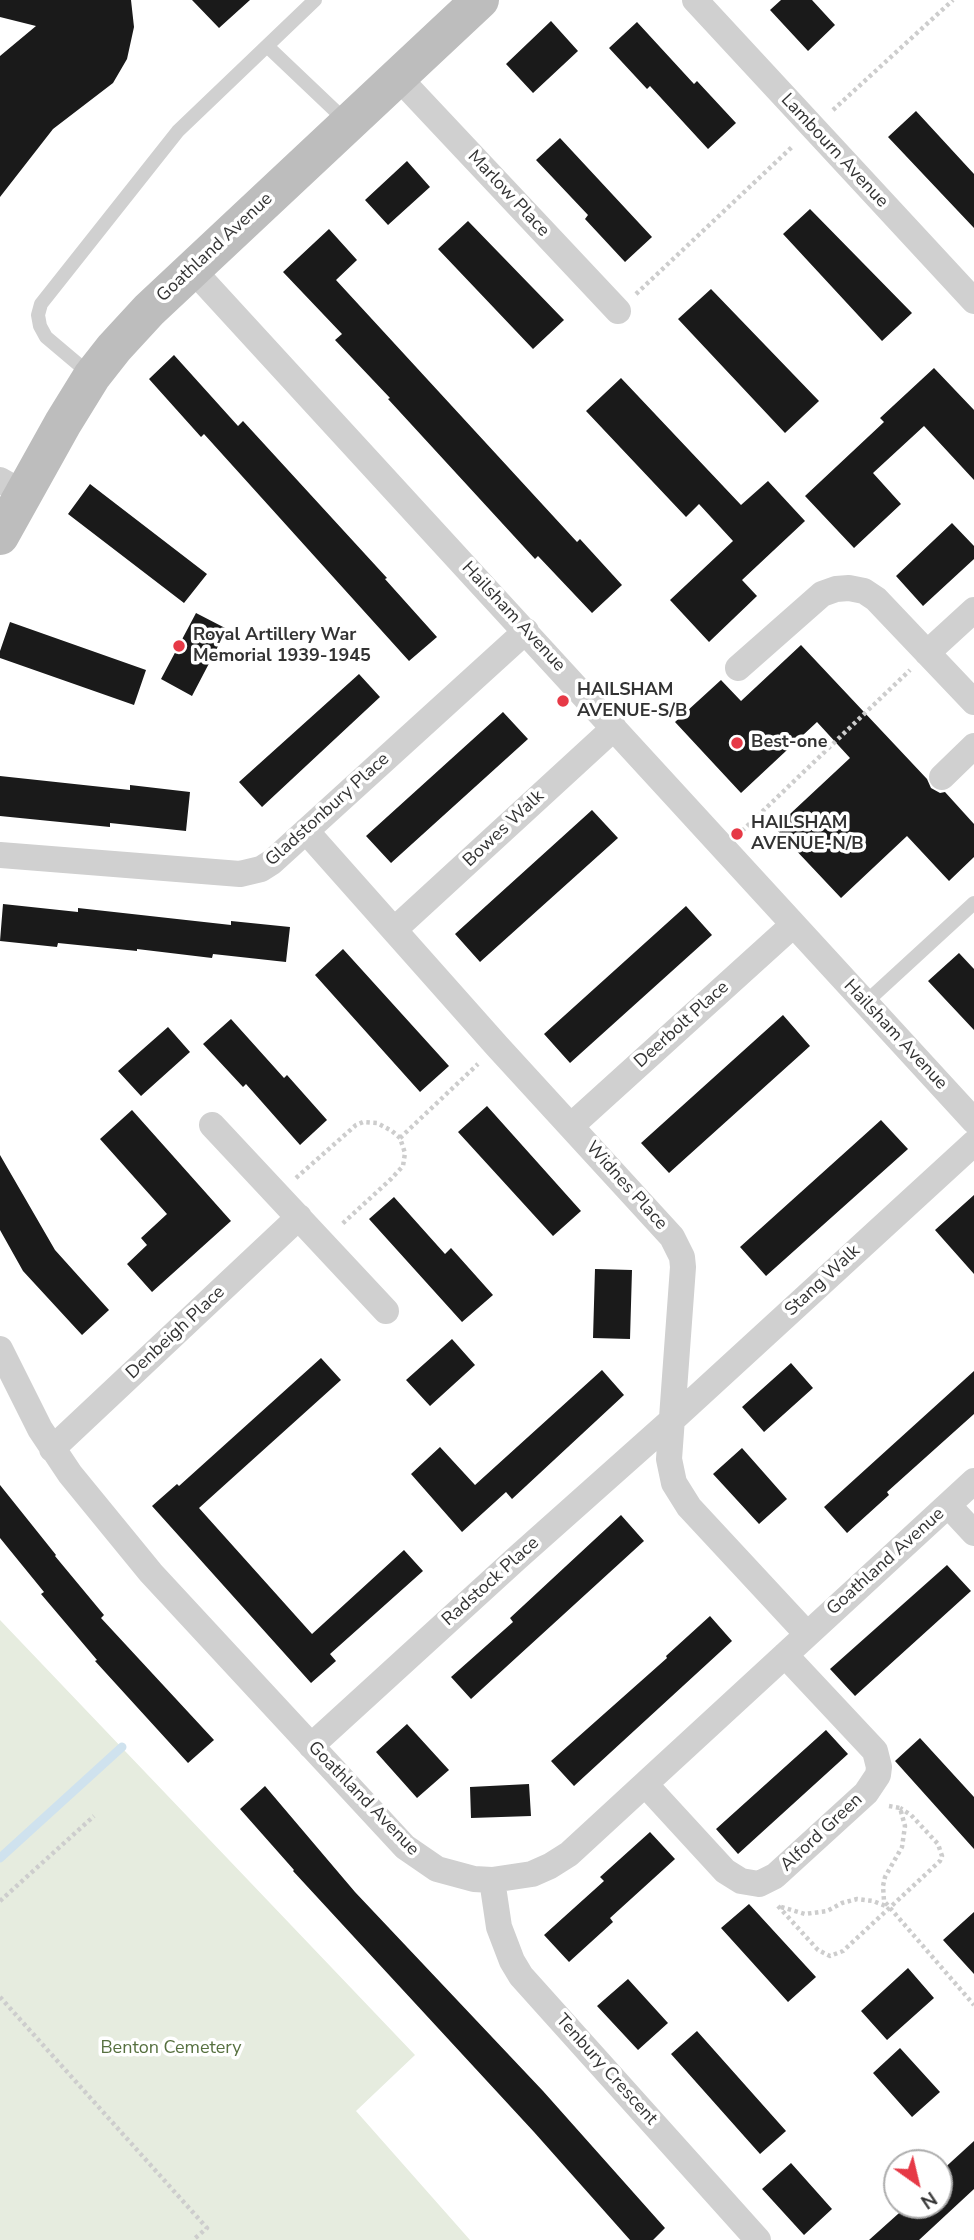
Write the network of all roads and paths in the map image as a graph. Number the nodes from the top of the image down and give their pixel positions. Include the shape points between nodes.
1 (315, 0) edge
2 (480, 0) edge
3 (695, 0) edge
4 (953, 0) edge
5 (267, 46) junction
6 (398, 77) junction
7 (349, 125) junction
8 (813, 128) junction
9 (192, 270) junction
10 (974, 301) edge
11 (618, 311) joint
12 (92, 376) junction
13 (11, 486) edge
14 (0, 537) edge
15 (974, 610) edge
16 (526, 631) junction
17 (927, 653) junction
18 (738, 668) dead end
19 (974, 702) edge
20 (614, 728) junction
21 (974, 746) edge
22 (942, 777) dead end
23 (306, 831) junction
24 (724, 849) junction
25 (0, 855) edge
26 (974, 903) edge
27 (793, 925) junction
28 (394, 930) junction
29 (866, 1003) junction
30 (498, 1046) junction
31 (974, 1121) edge
32 (212, 1125) dead end
33 (571, 1126) junction
34 (400, 1138) junction
35 (974, 1143) edge
36 (278, 1194) junction
37 (299, 1217) junction
38 (323, 1242) junction
39 (386, 1311) dead end
40 (0, 1349) edge
41 (672, 1420) junction
42 (52, 1449) junction
43 (974, 1481) edge
44 (948, 1505) junction
45 (974, 1533) edge
46 (807, 1634) junction
47 (785, 1655) junction
48 (311, 1746) junction
49 (645, 1784) junction
50 (866, 1793) junction
51 (900, 1808) junction
52 (94, 1816) dead end
53 (492, 1880) junction
54 (759, 1884) junction
55 (0, 1900) edge
56 (778, 1906) junction
57 (890, 1908) junction
58 (0, 1997) edge
59 (974, 2005) edge
60 (193, 2240) edge
61 (758, 2240) edge

1 - 5 lane
2 - 6 street, Goathland Avenue
3 - 8 street, Lambourn Avenue
4 - 8 path
5 - 7 lane
5 - 12 lane via 178,131 41,304 38,315 46,337
6 - 7 street, Goathland Avenue
6 - 11 street, Marlow Place
7 - 9 street, Goathland Avenue
8 - 10 street, Lambourn Avenue
8 - 11 path
9 - 12 street, Goathland Avenue via 149,310
9 - 16 street, Hailsham Avenue
12 - 13 street, Goathland Avenue
13 - 14 street, Goathland Avenue
15 - 17 street
16 - 20 street, Hailsham Avenue
16 - 23 street, Gladstonbury Place
17 - 18 street via 876,599 864,591 836,589 822,594
17 - 19 street
17 - 24 path
20 - 24 street, Hailsham Avenue
20 - 28 street, Bowes Walk
21 - 22 street
23 - 25 street, Gladstonbury Place via 272,862 240,874
23 - 28 street, Widnes Place
24 - 27 street, Hailsham Avenue
26 - 29 lane
27 - 29 street, Hailsham Avenue
27 - 33 street, Deerbolt Place
28 - 30 street, Widnes Place
29 - 31 street, Hailsham Avenue
30 - 33 street, Widnes Place
30 - 34 path
32 - 36 street
33 - 41 street, Widnes Place via 672,1237 682,1257
34 - 36 path via 377,1124 356,1125
34 - 38 path via 403,1166
35 - 41 street, Stang Walk
36 - 37 street
37 - 38 street
37 - 42 street, Denbeigh Place
38 - 39 street
40 - 42 street, Goathland Avenue
41 - 46 street, Widnes Place via 670,1472 680,1495
41 - 48 street, Radstock Place
42 - 48 street, Goathland Avenue via 120,1538
43 - 44 street, Goathland Avenue
44 - 45 street
44 - 46 street, Goathland Avenue
46 - 47 street, Goathland Avenue
47 - 49 street, Goathland Avenue
47 - 50 street, Alford Green via 876,1751 878,1775
48 - 53 street, Goathland Avenue via 421,1859 456,1875
49 - 53 street, Goathland Avenue via 586,1840 550,1866 532,1874
49 - 54 street via 725,1871 741,1881
50 - 51 path via 877,1802
50 - 54 street, Alford Green via 775,1876
51 - 57 path via 905,1826 902,1847 883,1886
51 - 57 path via 938,1844 942,1856
52 - 55 path
53 - 61 street, Tenbury Crescent via 499,1927 522,1976
54 - 56 path
56 - 57 path via 818,1913 864,1899
56 - 57 path via 818,1951 830,1956 843,1951
57 - 59 path
58 - 60 path via 207,2228

